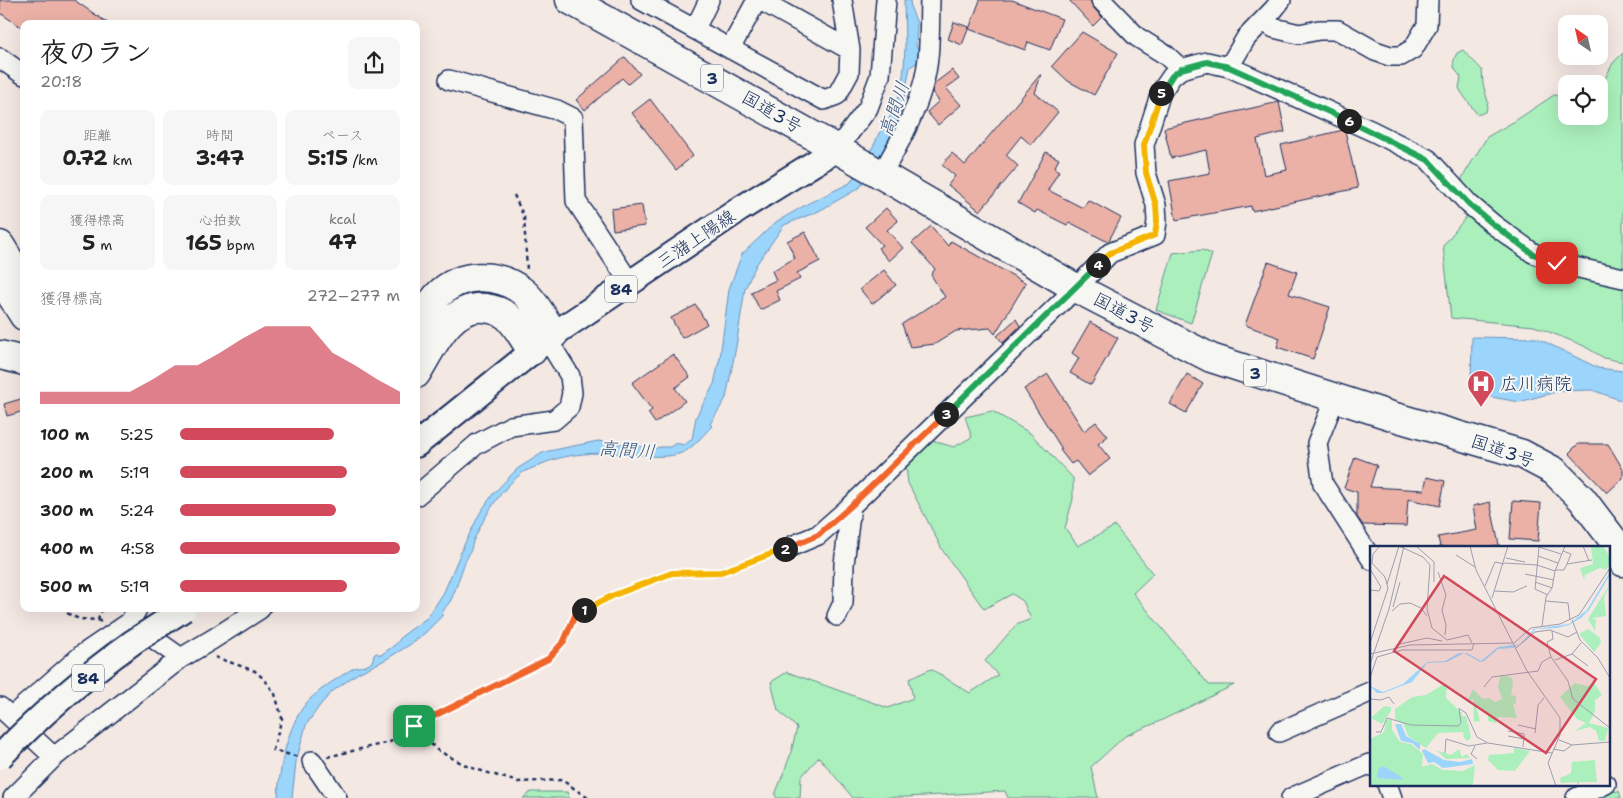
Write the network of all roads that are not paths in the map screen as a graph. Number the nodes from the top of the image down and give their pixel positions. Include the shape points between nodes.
1 (640, 0) edge
2 (758, 0) edge
3 (842, 0) edge
4 (886, 0) edge
5 (930, 0) edge
6 (1101, 0) edge
7 (1280, 0) edge
8 (1428, 0) edge
9 (577, 1) edge
10 (712, 5) edge
11 (674, 8) edge
12 (1263, 21) junction
13 (695, 29) junction
14 (730, 49) junction
15 (850, 50) junction
16 (0, 58) edge
17 (1229, 67) junction
18 (1181, 69) junction
19 (20, 72) edge
20 (449, 80) dead end
21 (845, 154) junction
22 (879, 173) junction
23 (0, 244) edge
24 (0, 276) edge
25 (20, 277) edge
26 (1623, 278) edge
27 (630, 283) junction
28 (1076, 288) junction
29 (20, 309) edge
30 (420, 322) edge
31 (544, 341) junction
32 (0, 355) edge
33 (20, 360) edge
34 (420, 368) edge
35 (1335, 398) junction
36 (420, 441) edge
37 (420, 493) edge
38 (851, 506) junction
39 (792, 546) road end
40 (1370, 557) edge
41 (1623, 562) edge
42 (180, 612) edge
43 (255, 612) edge
44 (837, 616) dead end
45 (128, 621) edge
46 (188, 654) junction
47 (1370, 692) edge
48 (6, 712) edge
49 (1280, 732) dead end
50 (0, 757) edge
51 (54, 757) junction
52 (307, 759) road end
53 (1370, 765) edge
54 (1623, 779) edge
55 (1610, 783) edge
56 (1387, 786) edge
57 (1603, 786) edge
58 (12, 798) edge
59 (337, 798) edge
60 (1291, 798) edge
61 (1392, 798) edge
62 (1576, 798) edge

1 - 11 street
2 - 14 street
2 - 15 street
3 - 15 street
4 - 21 street via 880,76
5 - 22 street via 928,59 923,86 914,112
6 - 18 street via 1137,37
7 - 12 street
8 - 12 street via 1427,25 1413,49 1401,56 1375,51 1338,30 1299,34 1274,28
9 - 21 highway, 国道3号 / 3
10 - 13 street
11 - 13 street
12 - 17 street via 1246,38
13 - 14 street
14 - 15 street via 824,100 837,96 849,73
16 - 19 street
17 - 18 street via 1207,62
17 - 26 street via 1372,131 1428,160 1469,204 1533,254 1557,263
18 - 28 street via 1161,92 1144,145 1146,173 1156,205 1155,235 1110,253
20 - 27 street via 557,110 573,118 576,201
21 - 22 highway, 国道3号 / 3
21 - 27 main road, 三潴上陽線 / 84 via 740,209
22 - 28 highway, 国道3号 / 3
23 - 25 highway
24 - 29 highway
27 - 31 main road, 三潴上陽線 / 84
28 - 35 highway, 国道3号 / 3 via 1211,358
28 - 38 street
30 - 31 highway via 439,294 461,280 480,276 505,281 523,292
31 - 34 highway via 517,328 507,316 495,309 476,307 462,312 446,326
31 - 36 main road, 三潴上陽線 / 84
31 - 37 street via 570,376 572,393 569,407 554,420 510,426 476,444
32 - 33 highway
35 - 40 street via 1317,444 1323,484
35 - 41 highway, 国道3号 / 3 via 1522,454 1554,471 1582,499 1614,541
38 - 39 street via 818,535
38 - 44 street via 844,564 844,604
42 - 50 main road, 84, bridge via 90,676
43 - 46 street
45 - 46 street
45 - 48 street
46 - 51 street
47 - 49 street
48 - 51 street
51 - 58 street
52 - 59 street
53 - 60 street
54 - 55 street
56 - 61 street
57 - 62 street

